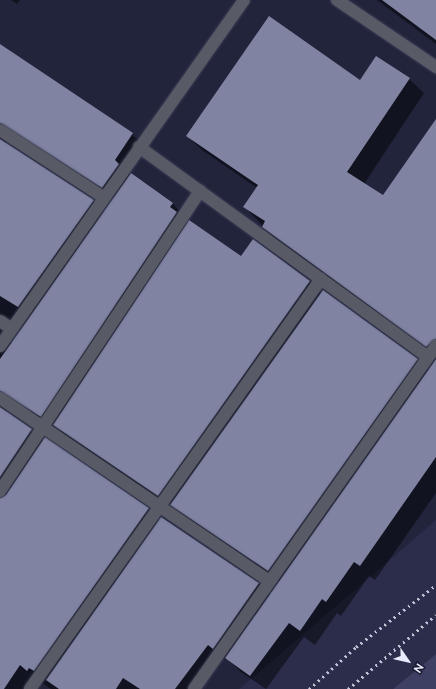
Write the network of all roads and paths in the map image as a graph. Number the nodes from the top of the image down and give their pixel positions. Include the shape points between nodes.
1 (244, 0) edge
2 (337, 0) edge
3 (436, 67) edge
4 (0, 130) edge
5 (139, 147) junction
6 (200, 191) junction
7 (104, 197) junction
8 (320, 279) junction
9 (0, 321) edge
10 (12, 329) junction
11 (0, 346) edge
12 (436, 346) edge
13 (428, 357) junction
14 (0, 398) edge
15 (42, 427) junction
16 (0, 491) edge
17 (159, 506) junction
18 (268, 581) junction
19 (30, 689) edge
20 (194, 689) edge

1 - 5 street
2 - 3 street
4 - 7 street
5 - 6 street
5 - 7 street
6 - 8 street
6 - 15 street
7 - 10 street
8 - 13 street
8 - 17 street
9 - 10 street
10 - 11 street
12 - 13 street
13 - 18 street
14 - 15 street
15 - 16 street
15 - 17 street
17 - 18 street
17 - 19 street
18 - 20 street

